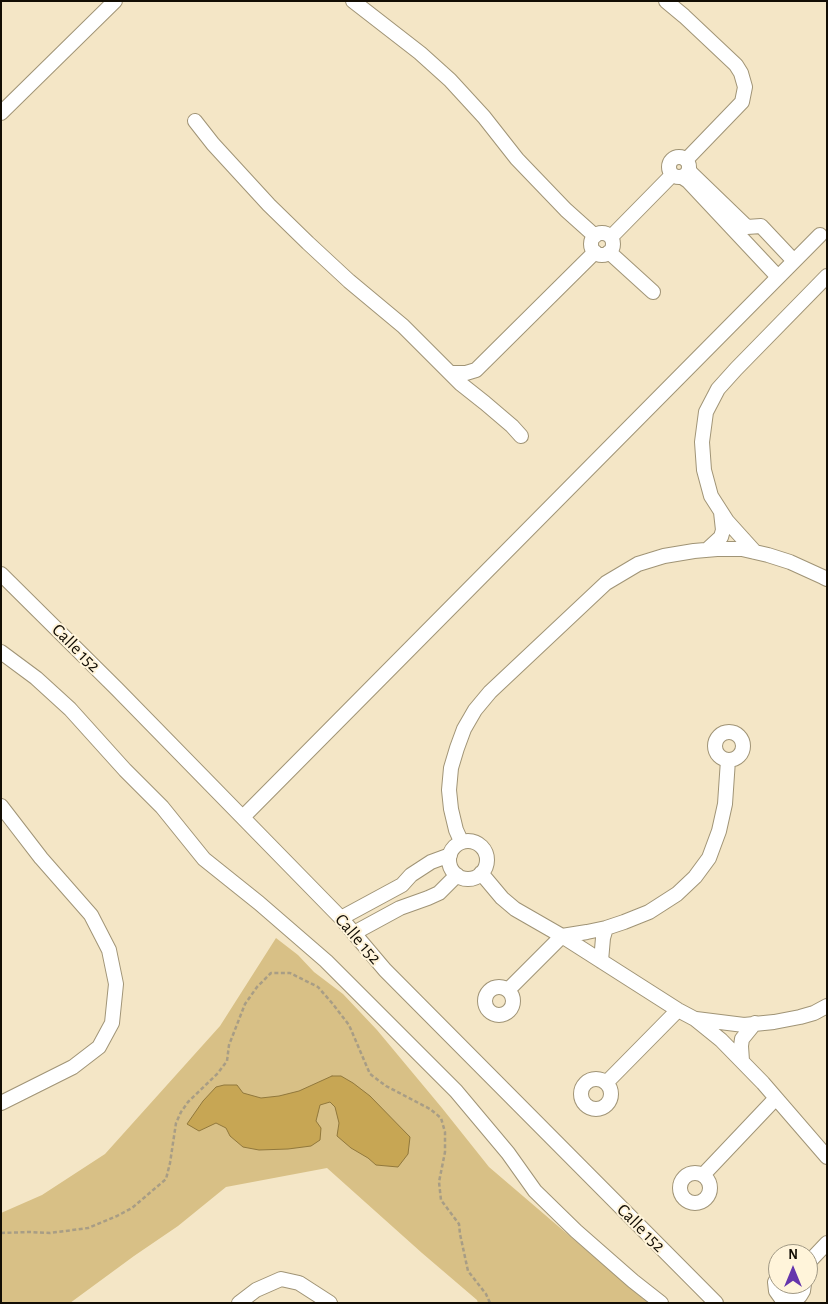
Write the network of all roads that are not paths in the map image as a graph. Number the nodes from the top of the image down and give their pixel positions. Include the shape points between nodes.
1 (114, 1) edge
2 (353, 1) edge
3 (666, 1) edge
4 (1, 113) edge
5 (195, 121) dead end
6 (682, 170) junction
7 (820, 235) dead end
8 (595, 236) junction
9 (610, 237) junction
10 (595, 252) junction
11 (609, 252) junction
12 (794, 261) junction
13 (827, 276) edge
14 (778, 277) junction
15 (653, 292) dead end
16 (476, 370) junction
17 (450, 373) junction
18 (477, 396) junction
19 (521, 436) dead end
20 (721, 511) junction
21 (708, 549) junction
22 (755, 552) junction
23 (827, 569) edge
24 (810, 571) junction
25 (1, 574) edge
26 (827, 579) edge
27 (1, 652) edge
28 (728, 760) dead end
29 (1, 806) edge
30 (242, 817) junction
31 (461, 841) junction
32 (450, 855) junction
33 (481, 873) junction
34 (457, 875) junction
35 (341, 918) junction
36 (606, 928) junction
37 (354, 933) junction
38 (562, 936) junction
39 (601, 961) junction
40 (508, 990) dead end
41 (827, 1006) edge
42 (678, 1010) junction
43 (695, 1019) junction
44 (755, 1023) junction
45 (742, 1061) junction
46 (606, 1083) dead end
47 (776, 1098) junction
48 (1, 1103) edge
49 (827, 1157) edge
50 (703, 1175) dead end
51 (827, 1243) edge
52 (818, 1252) edge
53 (778, 1294) edge
54 (801, 1294) edge
55 (239, 1303) edge
56 (330, 1303) edge
57 (661, 1303) edge
58 (716, 1303) edge

1 - 4 street
2 - 8 street via 450,80 517,159
3 - 6 street via 736,65 745,87 742,102
5 - 17 street via 269,205
6 - 9 street
6 - 12 street via 691,173 747,227 761,226
6 - 14 street via 688,181
7 - 12 street
8 - 9 street via 606,234
8 - 10 street via 591,244
9 - 11 street via 613,242
10 - 11 street
10 - 16 street
11 - 15 street
12 - 14 street
13 - 20 street via 718,389 706,412 702,442 704,470 711,496
14 - 30 street
16 - 17 street
16 - 18 street
17 - 18 street
18 - 19 street
20 - 21 street via 723,530
20 - 22 street
21 - 22 street
21 - 31 street via 638,564 606,584 490,692 464,729 451,768 451,809
22 - 24 street
23 - 24 street
24 - 26 street
25 - 30 street, Calle 152
27 - 57 street via 70,709 162,807 204,858 326,962 456,1091 535,1191 576,1231
28 - 36 street via 725,804 709,858 677,894 649,912
29 - 48 street via 91,915 109,950 116,984 112,1023 99,1047 73,1067
30 - 35 street, Calle 152
31 - 32 street
31 - 33 street via 475,842 485,850 487,862
32 - 34 street via 450,866
32 - 35 street via 430,862 402,885
33 - 34 street via 470,878
33 - 38 street via 509,904
34 - 37 street via 439,893 400,908
35 - 37 street, Calle 152
36 - 38 street
36 - 39 street
37 - 58 street, Calle 152 via 385,970
38 - 39 street
38 - 40 street
39 - 42 street
41 - 44 street via 800,1017
42 - 43 street
42 - 46 street
43 - 44 street
43 - 45 street
44 - 45 street via 742,1040
45 - 47 street
47 - 49 street
47 - 50 street
51 - 52 street
53 - 54 street via 786,1300
55 - 56 street via 256,1290 281,1279 300,1284

